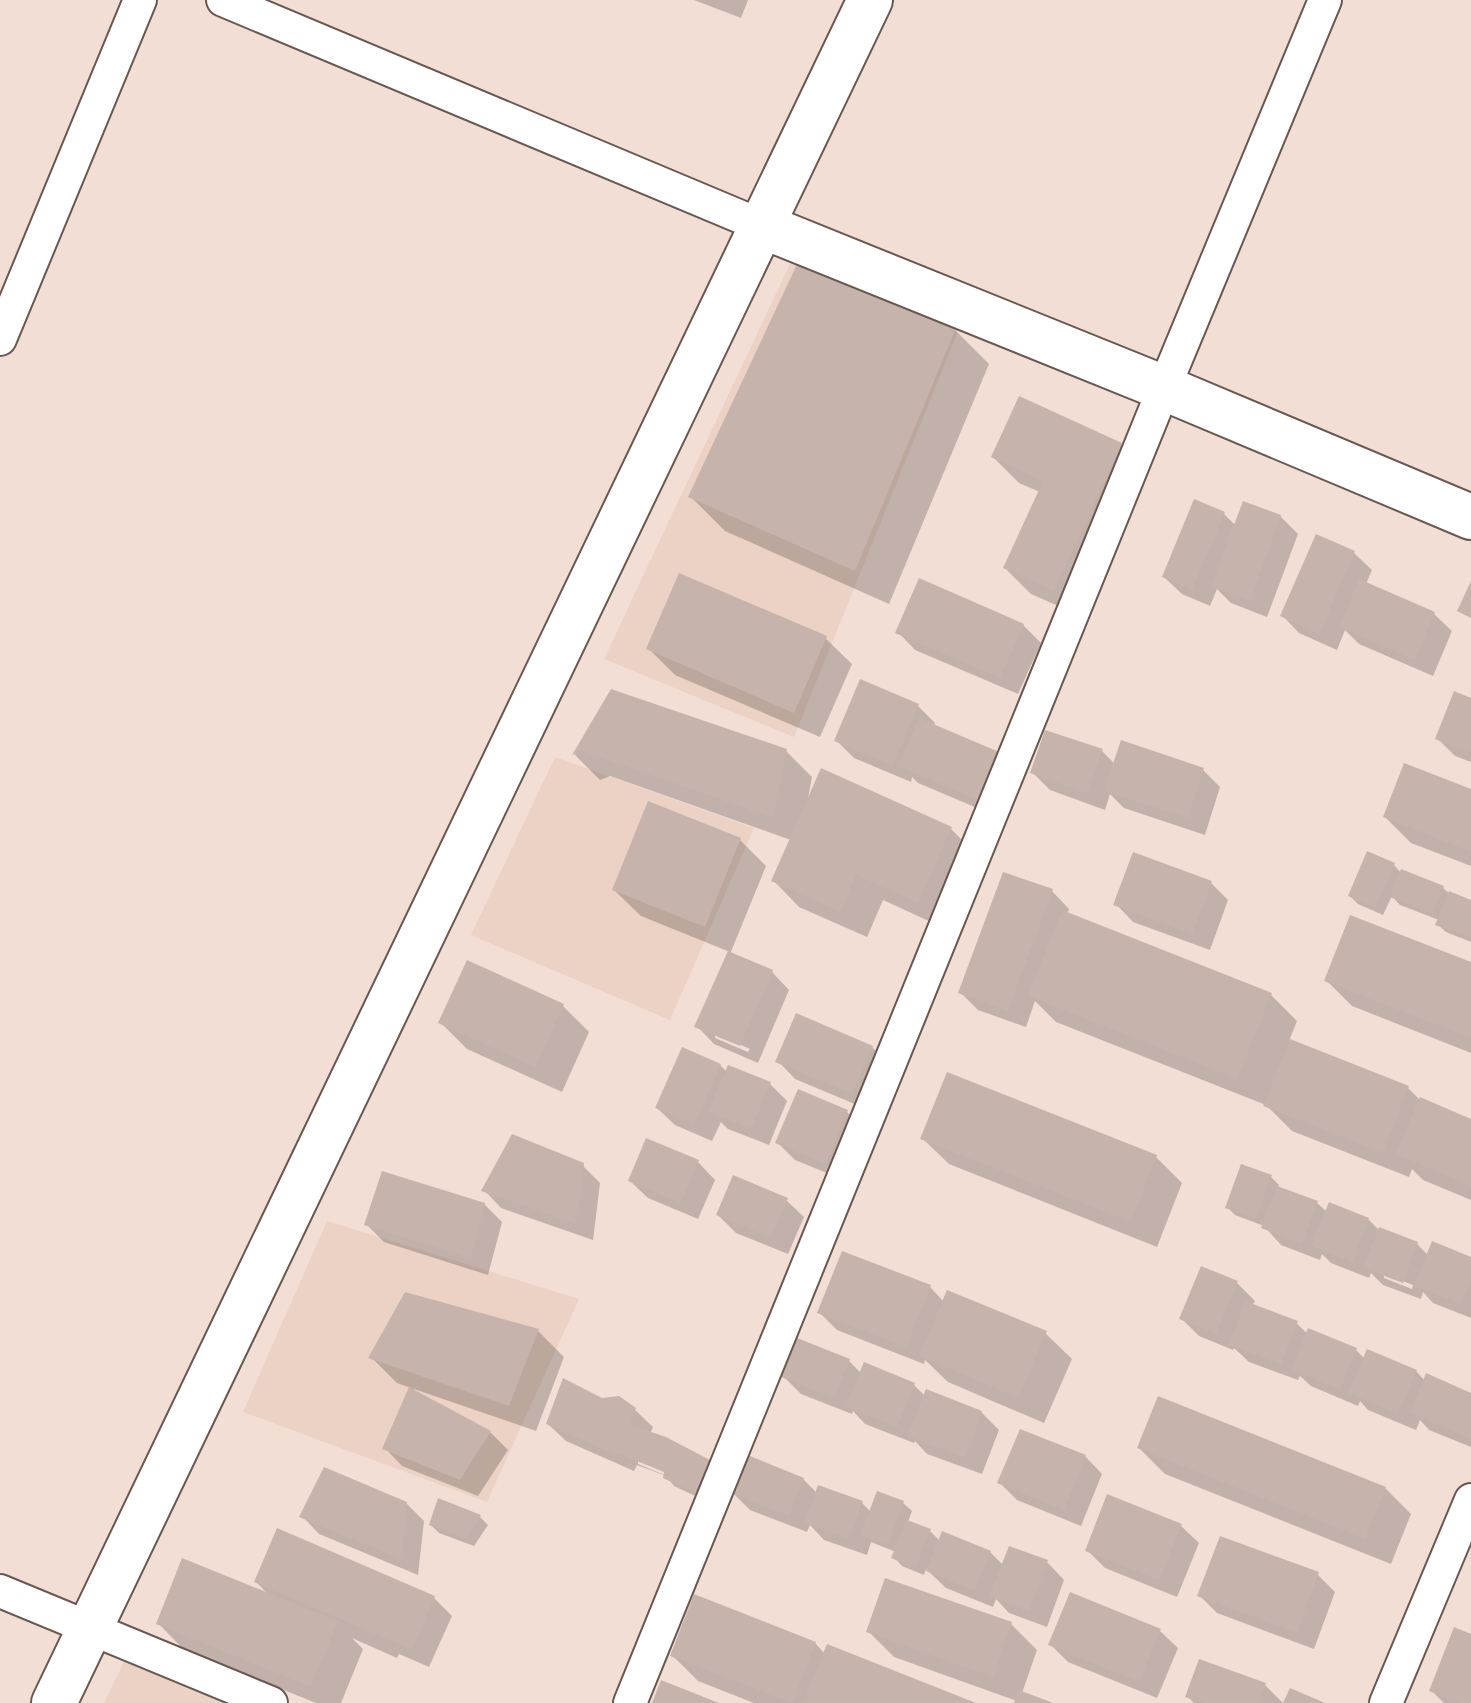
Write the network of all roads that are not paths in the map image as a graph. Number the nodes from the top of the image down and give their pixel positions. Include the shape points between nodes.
1 (140, 0) edge
2 (223, 0) edge
3 (870, 0) edge
4 (1325, 0) edge
5 (760, 225) junction
6 (0, 339) edge
7 (1164, 388) junction
8 (1471, 517) edge
9 (1471, 1500) edge
10 (0, 1591) edge
11 (89, 1629) junction
12 (54, 1703) edge
13 (271, 1703) edge
14 (630, 1703) edge
15 (1386, 1703) edge

1 - 6 street
2 - 5 street
3 - 5 street
4 - 7 street
5 - 7 street
5 - 11 street
7 - 8 street
7 - 14 street
9 - 15 street
10 - 11 street
11 - 12 street
11 - 13 street

